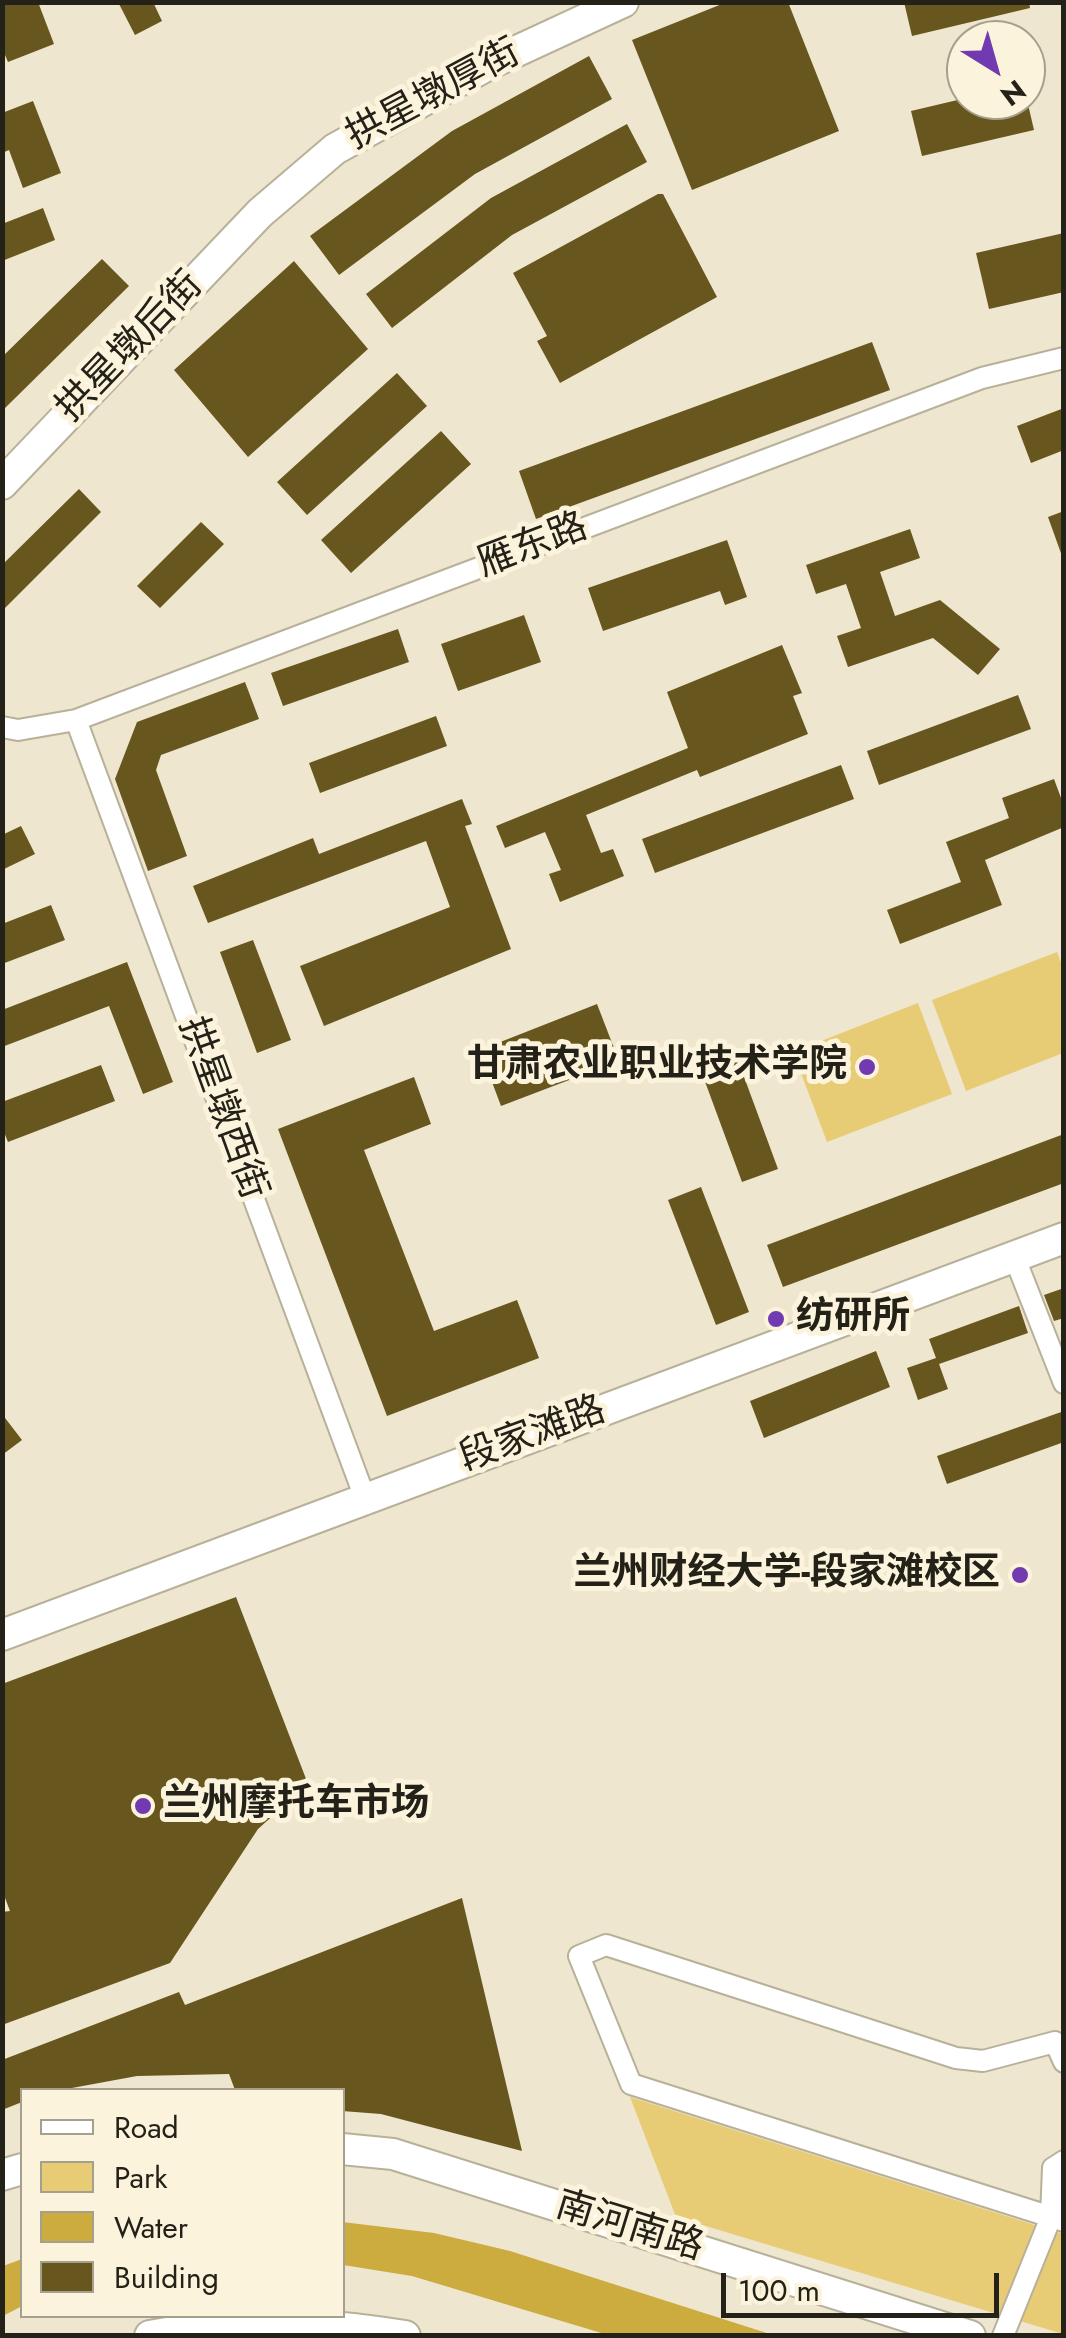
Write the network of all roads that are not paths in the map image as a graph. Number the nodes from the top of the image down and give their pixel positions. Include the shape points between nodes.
1 (622, 2) edge
2 (260, 212) joint
3 (1064, 358) edge
4 (2, 484) edge
5 (76, 720) junction
6 (2, 727) edge
7 (1064, 1238) edge
8 (1014, 1256) junction
9 (1064, 1383) edge
10 (365, 1498) junction
11 (2, 1634) edge
12 (1064, 2062) edge
13 (345, 2149) edge
14 (1064, 2160) edge
15 (1057, 2219) edge
16 (248, 2329) edge
17 (150, 2336) edge
18 (405, 2336) edge
19 (970, 2336) edge
20 (1003, 2336) edge

1 - 2 street, 拱星墩厚街 via 489,64 335,149
2 - 4 street, 拱星墩后街
3 - 5 street, 雁东路 via 982,378
5 - 6 street, 雁东路
5 - 10 street, 拱星墩西街
7 - 8 street, 段家滩路
8 - 9 street
8 - 10 street, 段家滩路
10 - 11 street, 段家滩路
12 - 15 street via 1056,2042 983,2061 956,2058 606,1945 579,1956 631,2084
13 - 19 street, 南河南路 via 393,2154
14 - 15 street via 1053,2168
15 - 20 street
16 - 17 street
16 - 18 street via 301,2321

